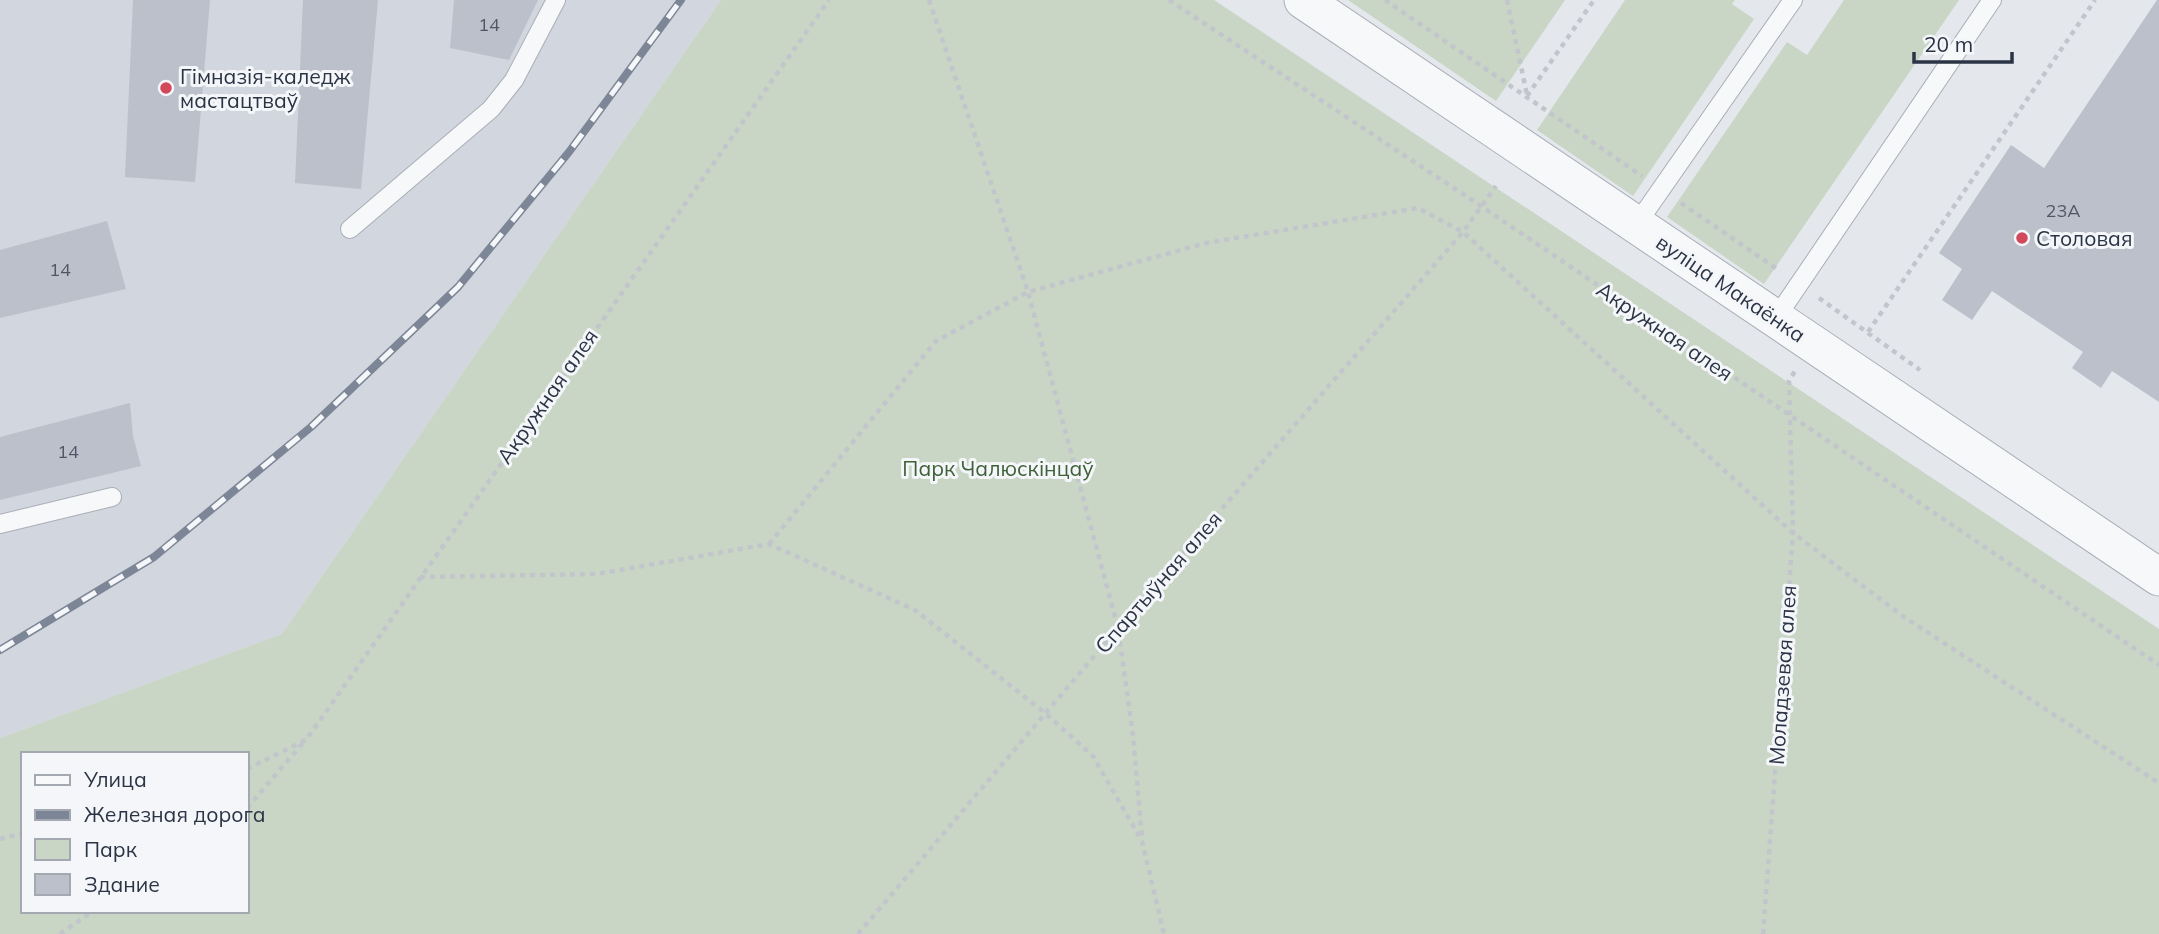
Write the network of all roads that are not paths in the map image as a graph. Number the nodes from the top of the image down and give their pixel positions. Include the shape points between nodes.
1 (556, 0) edge
2 (1303, 0) edge
3 (1793, 0) edge
4 (1992, 0) edge
5 (1636, 225) junction
6 (350, 229) dead end
7 (1776, 318) junction
8 (112, 497) dead end
9 (0, 524) edge
10 (2159, 577) edge

1 - 6 lane via 514,80 491,109
2 - 5 street, вуліца Макаёнка
3 - 5 lane
4 - 7 lane
5 - 7 street, вуліца Макаёнка
7 - 10 street, вуліца Макаёнка
8 - 9 lane

